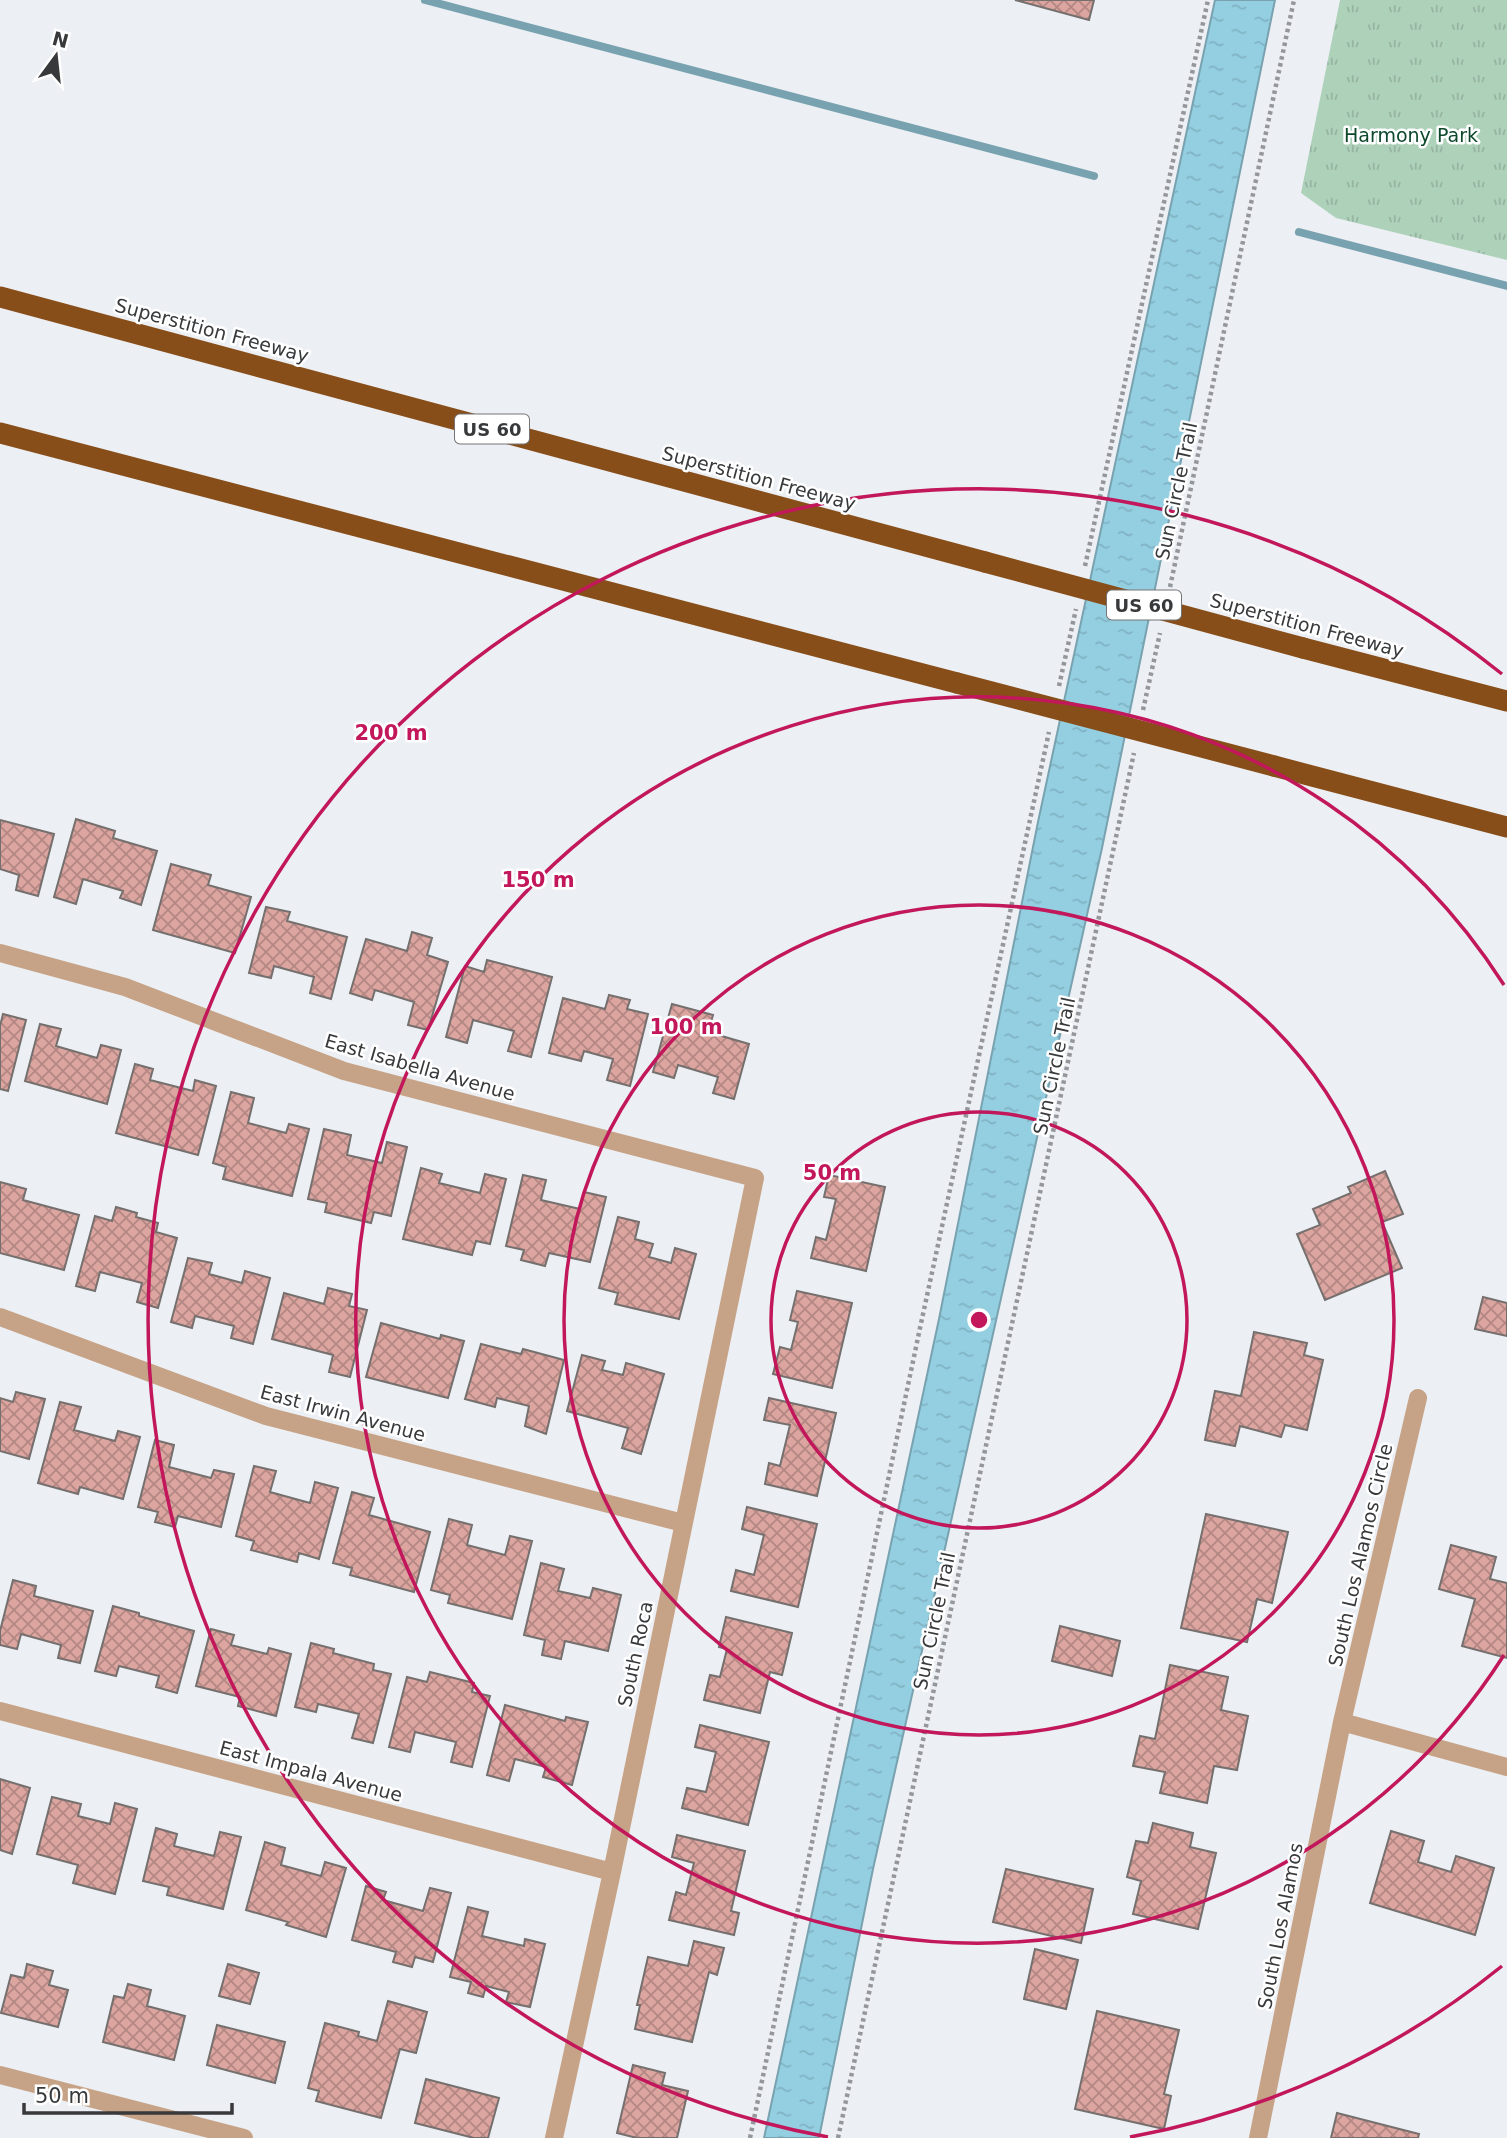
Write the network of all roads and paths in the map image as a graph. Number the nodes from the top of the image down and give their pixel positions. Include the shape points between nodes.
1 (1208, 0) edge
2 (1294, 0) edge
3 (0, 297) edge
4 (0, 433) edge
5 (1083, 576) dead end
6 (1169, 589) dead end
7 (1077, 602) dead end
8 (1160, 630) dead end
9 (1057, 696) dead end
10 (1507, 701) edge
11 (1143, 711) dead end
12 (1051, 723) dead end
13 (1135, 752) dead end
14 (1507, 827) edge
15 (0, 953) edge
16 (755, 1178) joint
17 (0, 1317) edge
18 (1418, 1398) dead end
19 (683, 1523) junction
20 (0, 1711) edge
21 (1342, 1722) junction
22 (1507, 1767) edge
23 (612, 1871) junction
24 (0, 2075) edge
25 (244, 2138) edge
26 (554, 2138) edge
27 (750, 2138) edge
28 (838, 2138) edge
29 (1258, 2138) edge

1 - 5 path
2 - 6 path, Sun Circle Trail
3 - 10 highway, Superstition Freeway / US 60, bridge
4 - 14 highway, bridge
7 - 9 path
8 - 11 path
12 - 27 path
13 - 28 path, Sun Circle Trail
15 - 16 street, East Isabella Avenue via 125,987 344,1071
16 - 19 street, South Roca
17 - 19 street, East Irwin Avenue via 266,1416
18 - 21 street, South Los Alamos Circle
19 - 23 street, South Roca
20 - 23 street, East Impala Avenue
21 - 22 street
21 - 29 street, South Los Alamos
23 - 26 street, South Roca
24 - 25 street

